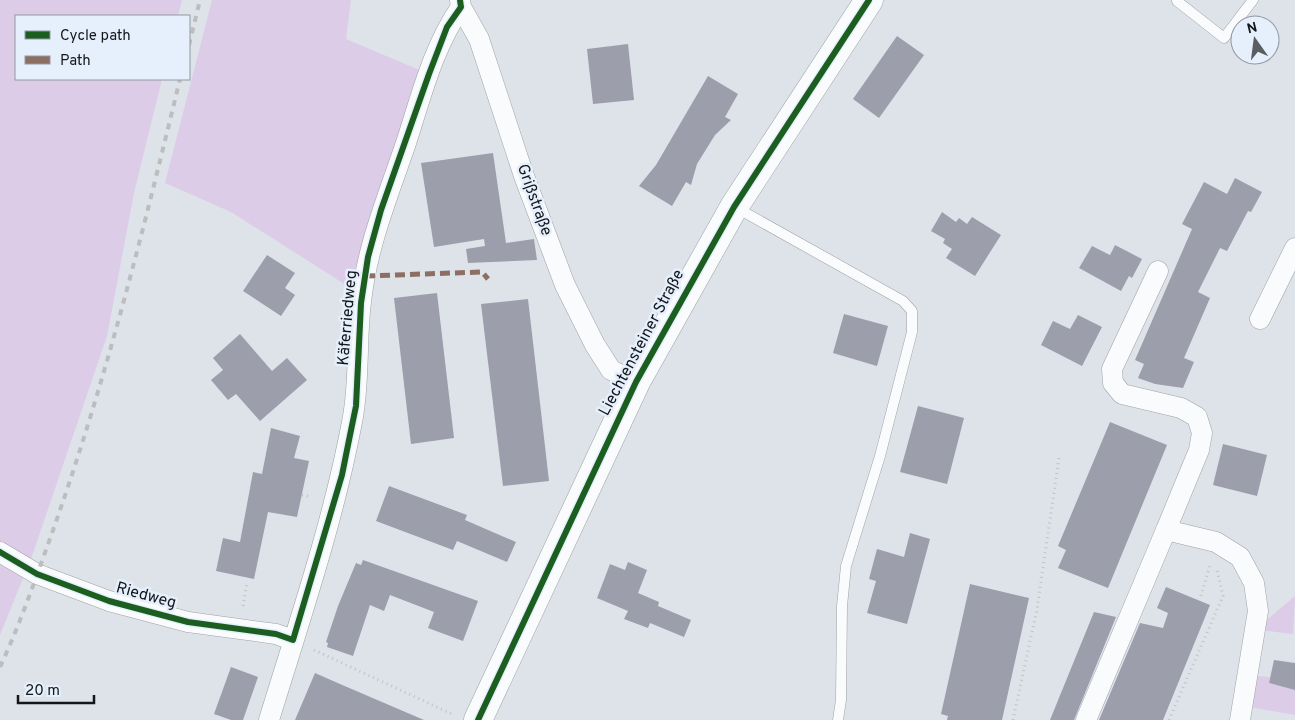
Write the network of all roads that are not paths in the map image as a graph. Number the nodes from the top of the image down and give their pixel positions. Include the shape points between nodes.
1 (869, 0) edge
2 (1253, 0) edge
3 (1177, 1) edge
4 (460, 4) edge
5 (734, 207) junction
6 (1295, 248) edge
7 (1158, 271) dead end
8 (1260, 319) dead end
9 (636, 382) junction
10 (1166, 530) junction
11 (0, 552) edge
12 (293, 640) junction
13 (467, 718) edge
14 (269, 720) edge
15 (838, 720) edge
16 (1086, 720) edge
17 (1240, 720) edge

1 - 5 main road, Liechtensteiner Straße
2 - 3 lane via 1224,38
4 - 9 street, Grißstraße via 479,39 524,176 565,285 594,345 611,370
4 - 12 street, Käferriedweg via 447,27 429,74 381,210 368,257 361,303 354,415 342,474
5 - 9 main road, Liechtensteiner Straße
5 - 15 lane via 903,301 912,311 912,332 880,456 846,566
6 - 8 street
7 - 10 street via 1112,369 1113,384 1122,394 1181,408 1197,417 1202,433 1199,450
9 - 13 main road, Liechtensteiner Straße
10 - 16 street
10 - 17 street via 1240,557 1254,583 1258,611
11 - 12 street, Riedweg via 37,574 109,601 188,622 276,634
12 - 14 street, Käferriedweg

